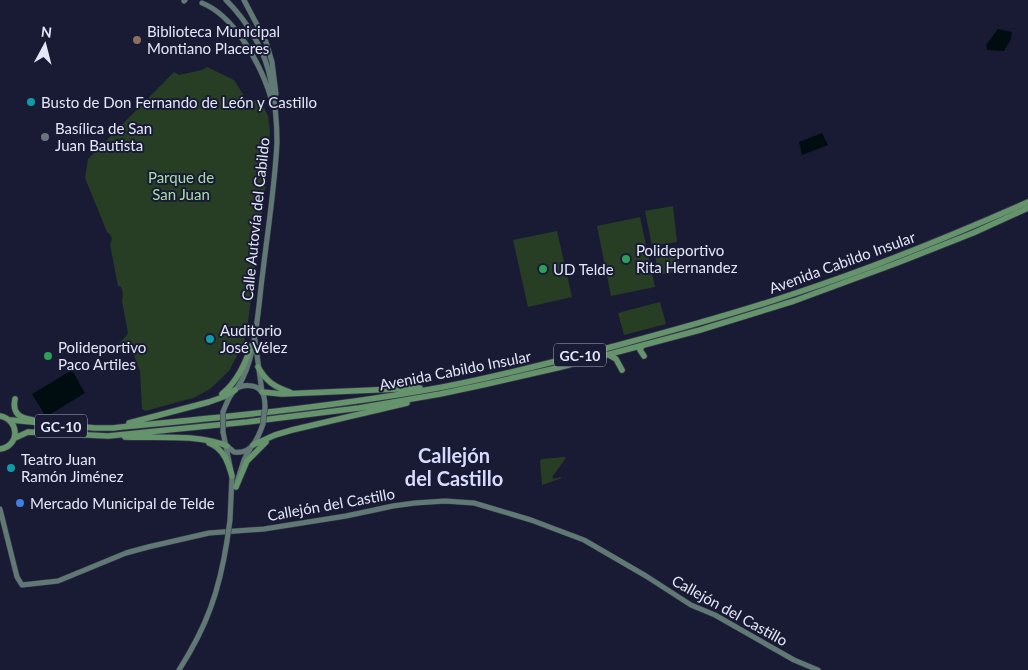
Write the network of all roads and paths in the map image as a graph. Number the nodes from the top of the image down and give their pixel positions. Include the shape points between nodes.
1 (244, 0) edge
2 (202, 1) edge
3 (227, 1) edge
4 (276, 115) junction
5 (1028, 202) edge
6 (1028, 208) edge
7 (254, 334) junction
8 (252, 345) junction
9 (642, 346) junction
10 (609, 355) junction
11 (644, 356) dead end
12 (624, 357) dead end
13 (258, 367) junction
14 (622, 370) dead end
15 (445, 387) junction
16 (236, 389) junction
17 (262, 392) junction
18 (292, 393) junction
19 (440, 394) junction
20 (15, 399) dead end
21 (215, 400) junction
22 (0, 416) edge
23 (11, 420) junction
24 (49, 425) junction
25 (112, 428) junction
26 (275, 435) junction
27 (108, 436) junction
28 (15, 438) junction
29 (200, 439) junction
30 (227, 446) junction
31 (252, 446) junction
32 (1, 450) edge
33 (232, 476) junction
34 (236, 488) junction
35 (232, 504) junction
36 (0, 509) edge
37 (180, 670) edge
38 (818, 670) edge

1 - 4 main road via 266,42 272,62
2 - 4 main road via 225,18 243,40 264,76
3 - 4 main road, Calle Autovía del Cabildo via 247,26 264,58
4 - 7 main road, Calle Autovía del Cabildo via 274,187
5 - 15 main road, Avenida Cabildo Insular / GC-10 via 909,251 699,324
6 - 9 main road, Avenida Cabildo Insular / GC-10 via 832,288
7 - 8 main road, Calle Autovía del Cabildo
7 - 13 main road, Calle Autovía del Cabildo
8 - 16 main road, Calle Autovía del Cabildo via 249,366
8 - 21 main road via 237,377
9 - 10 main road, Avenida Cabildo Insular / GC-10
9 - 11 main road via 640,350
10 - 12 main road
10 - 14 main road via 616,359
10 - 19 main road, Avenida Cabildo Insular / GC-10
13 - 17 main road, Calle Autovía del Cabildo
13 - 18 main road via 269,383
15 - 18 main road
15 - 25 main road, Avenida Cabildo Insular / GC-10 via 246,415
16 - 17 main road via 251,386
16 - 21 main road
16 - 30 main road, bridge via 224,412 223,432
17 - 18 main road
17 - 31 main road, bridge via 265,407 263,424
19 - 26 main road
19 - 27 main road, Avenida Cabildo Insular / GC-10 via 359,408
20 - 24 main road via 17,415
21 - 25 main road
22 - 23 main road, GC-10
23 - 24 main road, Avenida Cabildo Insular / GC-10
23 - 28 main road, GC-10
24 - 25 main road, Avenida Cabildo Insular / GC-10
26 - 31 main road
26 - 34 main road via 247,461
27 - 28 main road, Avenida Cabildo Insular / GC-10 via 28,432
27 - 29 main road
28 - 32 main road, GC-10
29 - 30 main road
29 - 33 main road via 224,454
30 - 31 main road via 239,453
30 - 33 main road
31 - 34 main road
33 - 35 main road
34 - 35 main road
35 - 37 main road, bridge via 214,604
36 - 38 main road, Callejón del Castillo via 17,576 22,584 58,581 148,546 209,533 272,527 400,505 445,501 482,505 584,540 691,605

